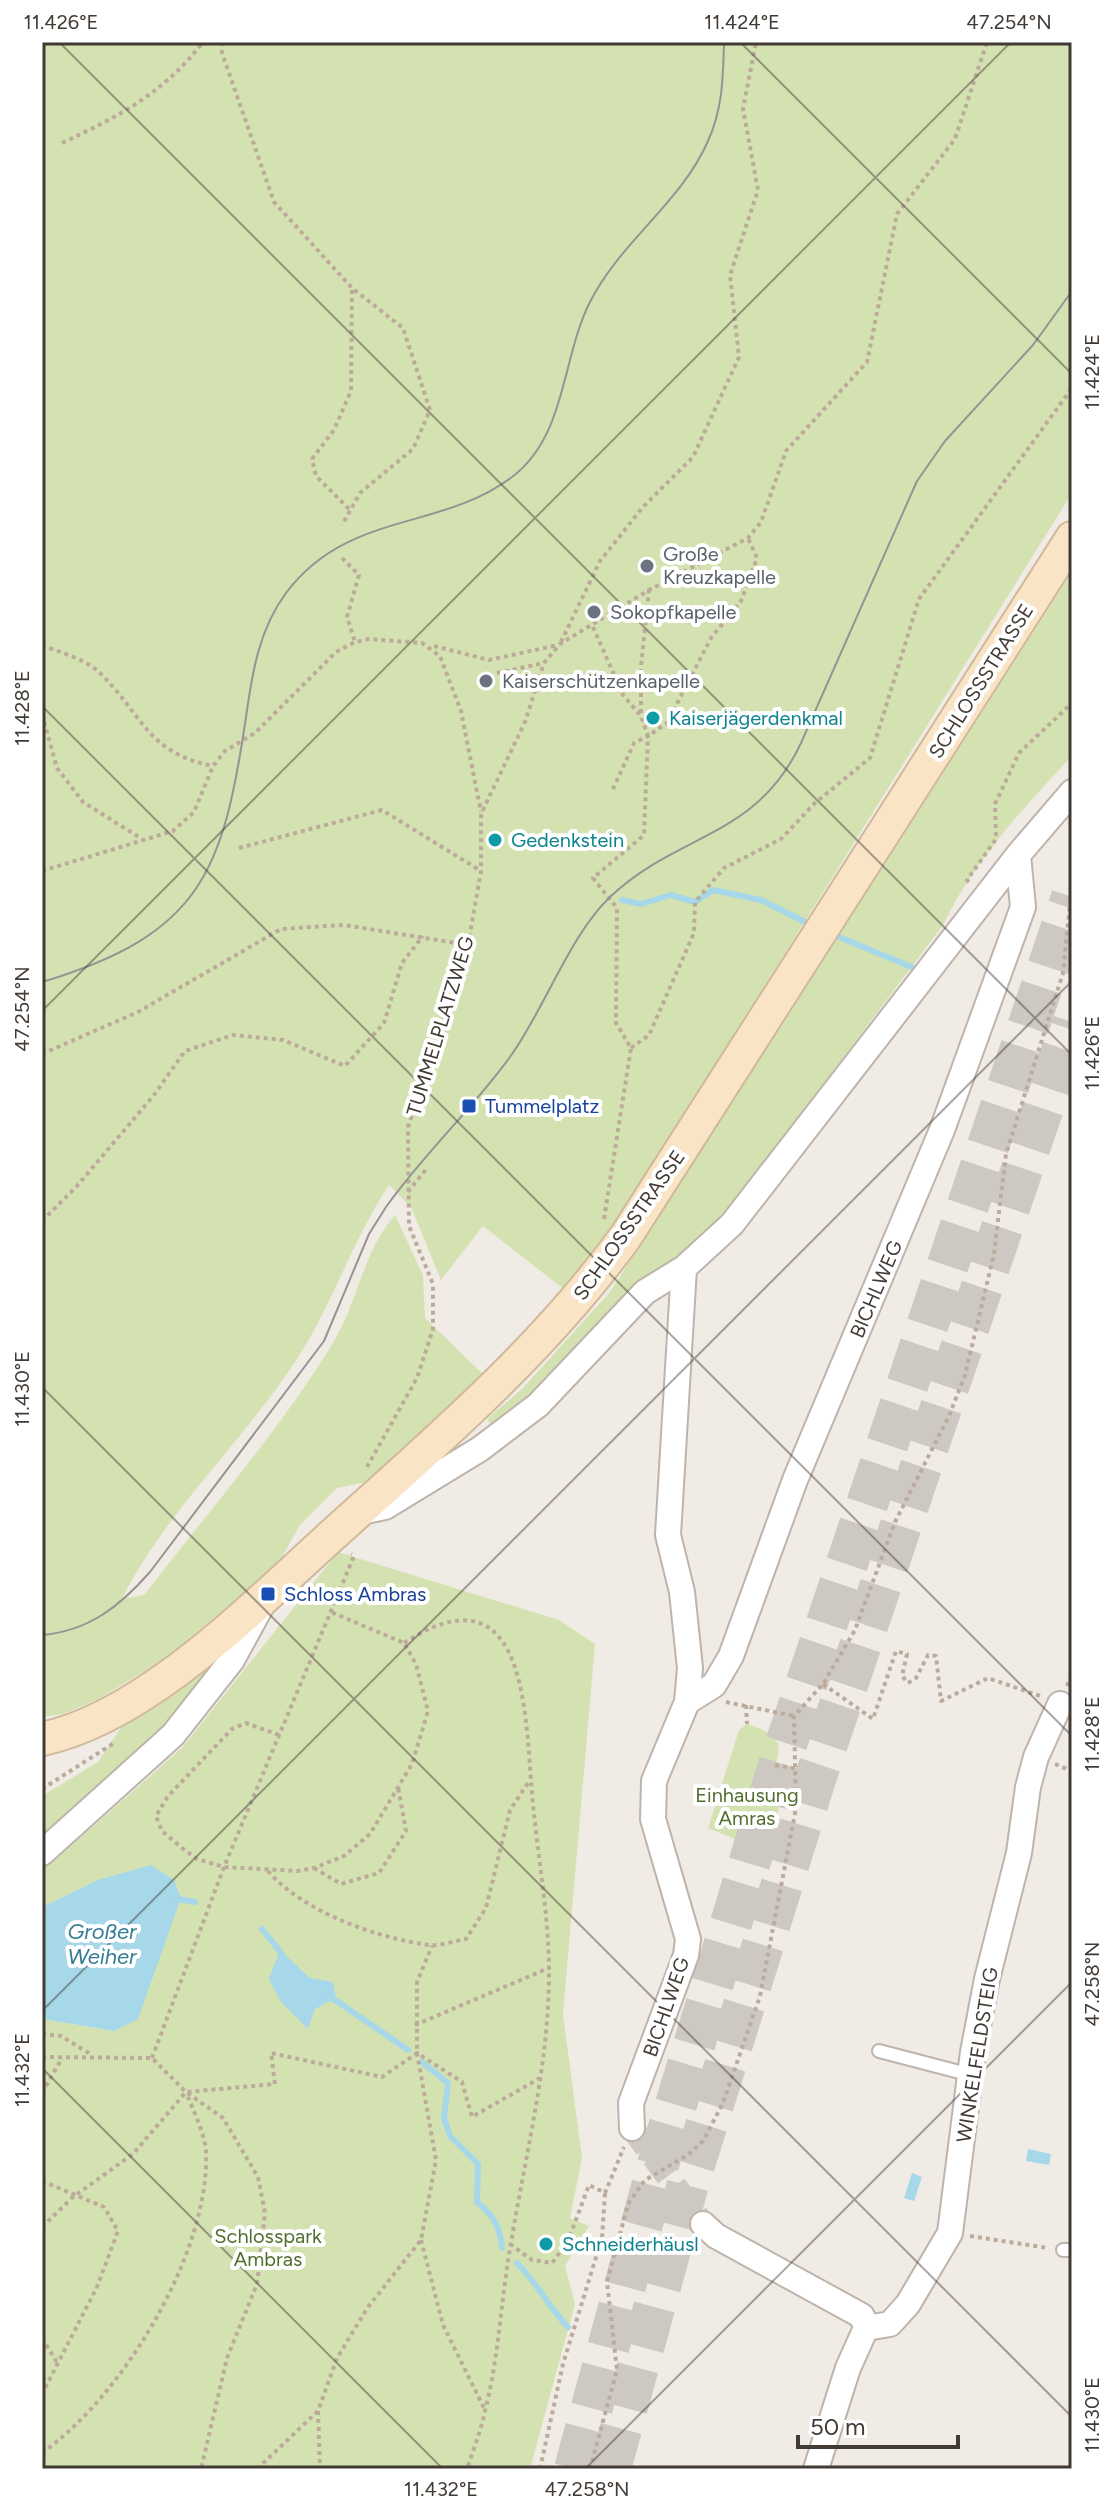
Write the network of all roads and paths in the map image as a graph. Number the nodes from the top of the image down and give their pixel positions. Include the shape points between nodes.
1 (203, 42) edge
2 (222, 42) edge
3 (756, 42) edge
4 (987, 42) edge
5 (62, 143) dead end
6 (352, 288) junction
7 (1072, 388) edge
8 (349, 509) junction
9 (342, 525) dead end
10 (748, 538) junction
11 (1072, 538) edge
12 (342, 558) dead end
13 (649, 590) junction
14 (593, 627) junction
15 (355, 642) junction
16 (560, 644) junction
17 (42, 645) edge
18 (428, 645) junction
19 (544, 663) junction
20 (497, 673) dead end
21 (1072, 703) edge
22 (42, 714) edge
23 (641, 716) junction
24 (648, 736) junction
25 (213, 766) junction
26 (612, 791) dead end
27 (1072, 792) edge
28 (481, 814) junction
29 (142, 839) junction
30 (239, 848) dead end
31 (1018, 855) junction
32 (42, 871) edge
33 (481, 871) junction
34 (967, 880) dead end
35 (1072, 885) edge
36 (423, 936) junction
37 (468, 945) junction
38 (631, 1048) junction
39 (42, 1054) edge
40 (427, 1168) dead end
41 (406, 1194) junction
42 (42, 1221) edge
43 (601, 1234) dead end
44 (684, 1268) junction
45 (365, 1470) dead end
46 (359, 1512) junction
47 (331, 1537) junction
48 (268, 1594) junction
49 (331, 1612) junction
50 (404, 1643) junction
51 (823, 1684) junction
52 (697, 1696) junction
53 (1060, 1704) joint
54 (746, 1705) junction
55 (794, 1716) junction
56 (747, 1724) dead end
57 (279, 1735) junction
58 (42, 1739) edge
59 (94, 1757) dead end
60 (775, 1765) dead end
61 (798, 1769) junction
62 (531, 1778) junction
63 (398, 1787) junction
64 (42, 1789) edge
65 (42, 1853) edge
66 (224, 1867) junction
67 (314, 1868) junction
68 (267, 1871) junction
69 (432, 1946) junction
70 (549, 1968) junction
71 (415, 2025) junction
72 (42, 2034) edge
73 (879, 2051) dead end
74 (417, 2053) junction
75 (94, 2056) junction
76 (42, 2057) edge
77 (62, 2058) junction
78 (152, 2058) junction
79 (971, 2075) junction
80 (540, 2078) junction
81 (186, 2092) junction
82 (42, 2093) edge
83 (632, 2128) tunnel mouth
84 (617, 2164) dead end
85 (42, 2181) edge
86 (605, 2193) junction
87 (73, 2197) junction
88 (703, 2224) tunnel mouth
89 (42, 2227) edge
90 (950, 2233) junction
91 (421, 2240) junction
92 (510, 2244) junction
93 (1067, 2250) edge
94 (866, 2328) junction
95 (42, 2338) edge
96 (58, 2364) junction
97 (42, 2394) edge
98 (486, 2410) junction
99 (318, 2411) junction
100 (42, 2453) edge
101 (201, 2469) edge
102 (257, 2469) edge
103 (320, 2469) edge
104 (467, 2469) edge
105 (540, 2469) edge
106 (590, 2469) edge
107 (816, 2469) edge

1 - 5 path via 186,64 129,112
2 - 6 path via 274,202
3 - 16 path via 743,109 758,190 730,275 739,357 693,457 642,508 600,561
4 - 10 path via 955,139 897,214 867,362 786,451 761,522
6 - 8 path via 351,391 334,430 312,459 316,476
6 - 8 path via 403,328 430,410 413,449 360,493
7 - 38 path via 919,599 870,758 781,839 724,868 695,902 694,933 649,1035
8 - 9 path
10 - 13 path, TUMMELPLATZWEG
10 - 24 path via 757,558 741,601 711,638 667,723
11 - 46 main road, SCHLOSSSTRASSE via 594,1280 486,1398
12 - 15 path via 359,575 347,617
13 - 14 path, TUMMELPLATZWEG
13 - 23 path
14 - 16 path, TUMMELPLATZWEG
14 - 23 path via 623,695
15 - 18 path via 384,638
15 - 25 path via 326,660 281,709
16 - 18 path via 489,660
16 - 19 path, TUMMELPLATZWEG
17 - 25 path via 96,669 163,748 186,761
18 - 28 path via 440,656 454,687
19 - 20 path
19 - 28 path, TUMMELPLATZWEG via 525,722
21 - 34 path via 1019,753 995,804 996,839
22 - 29 path via 57,768 83,802
23 - 24 path
24 - 26 path via 634,743
24 - 38 path via 644,835 593,878 617,908 616,1023
25 - 29 path via 194,812 173,831
27 - 31 street
28 - 33 path, TUMMELPLATZWEG
29 - 32 path
30 - 33 path via 382,810
31 - 44 street via 732,1224
31 - 52 street, BICHLWEG via 1023,907 942,1130 795,1480 731,1656 720,1678
33 - 37 path, TUMMELPLATZWEG
35 - 51 path via 1063,973 1006,1154 994,1254 965,1375 895,1522 862,1615
36 - 37 path
36 - 39 path via 344,925 281,929 138,1012
36 - 42 path via 402,963 384,1023 345,1066 283,1040 246,1036 233,1035 185,1051 154,1095
37 - 41 path, TUMMELPLATZWEG via 408,1127
38 - 43 path
40 - 41 path
41 - 45 path, TUMMELPLATZWEG via 409,1226 433,1284 433,1329 417,1378
44 - 46 street via 645,1292 538,1405 480,1449 385,1507
44 - 52 street, BICHLWEG via 668,1535
46 - 47 main road, SCHLOSSSTRASSE
47 - 48 main road, SCHLOSSSTRASSE
47 - 49 path via 354,1556
48 - 58 main road via 106,1717
48 - 65 street, SCHLOSSSTRASSE via 232,1660 173,1735
49 - 50 path
49 - 57 path
50 - 62 path via 453,1620 481,1623 500,1637 525,1695
50 - 63 path via 416,1664 428,1711 412,1764
51 - 53 path via 873,1719 896,1651 907,1654 902,1676 908,1683 928,1655 936,1656 941,1701 991,1678
51 - 55 path
52 - 54 path
52 - 83 street, BICHLWEG via 654,1781 653,1819 685,1921 686,1955 631,2103
53 - 79 street, WINKELFELDSTEIG via 1028,1787
54 - 55 path
54 - 56 path
55 - 61 path
57 - 66 path
57 - 66 path via 246,1723 232,1729 168,1796 156,1816 162,1831 182,1848
59 - 64 path
60 - 61 path
61 - 106 path via 793,1835 760,1996 726,2094 703,2141 639,2186 623,2218 607,2282 617,2370
62 - 69 path via 510,1810 486,1908 466,1939
62 - 70 path
63 - 67 path via 370,1834 344,1856
63 - 67 path via 406,1831 379,1873 341,1884
66 - 68 path
66 - 78 path
67 - 68 path
68 - 69 path via 279,1885 354,1927
69 - 71 path via 417,1982
70 - 71 path
70 - 80 path
71 - 74 path
72 - 75 path via 61,2036
73 - 79 lane
74 - 80 path via 462,2082 472,2117
74 - 81 path via 382,2077 271,2053 275,2084
74 - 91 path via 436,2160
75 - 77 path
75 - 78 path
76 - 77 path
77 - 82 path
78 - 81 path
79 - 90 street, WINKELFELDSTEIG
80 - 92 path
81 - 87 path via 133,2154
81 - 100 path via 206,2149 203,2210 149,2335 70,2433
81 - 101 path via 223,2118 258,2177 265,2213 257,2284 227,2358
84 - 86 path
85 - 87 path
86 - 92 path via 589,2185 568,2241 552,2263 532,2260
86 - 105 path via 602,2238 563,2364
87 - 89 path
87 - 96 path via 104,2207 118,2231
88 - 94 street via 811,2290 852,2307
90 - 93 path
90 - 94 street, WINKELFELDSTEIG via 908,2304 890,2324
91 - 98 path via 443,2325
91 - 99 path via 368,2307 337,2358
92 - 98 path
94 - 107 street
95 - 96 path
96 - 97 path
98 - 104 path
99 - 102 path
99 - 103 path

